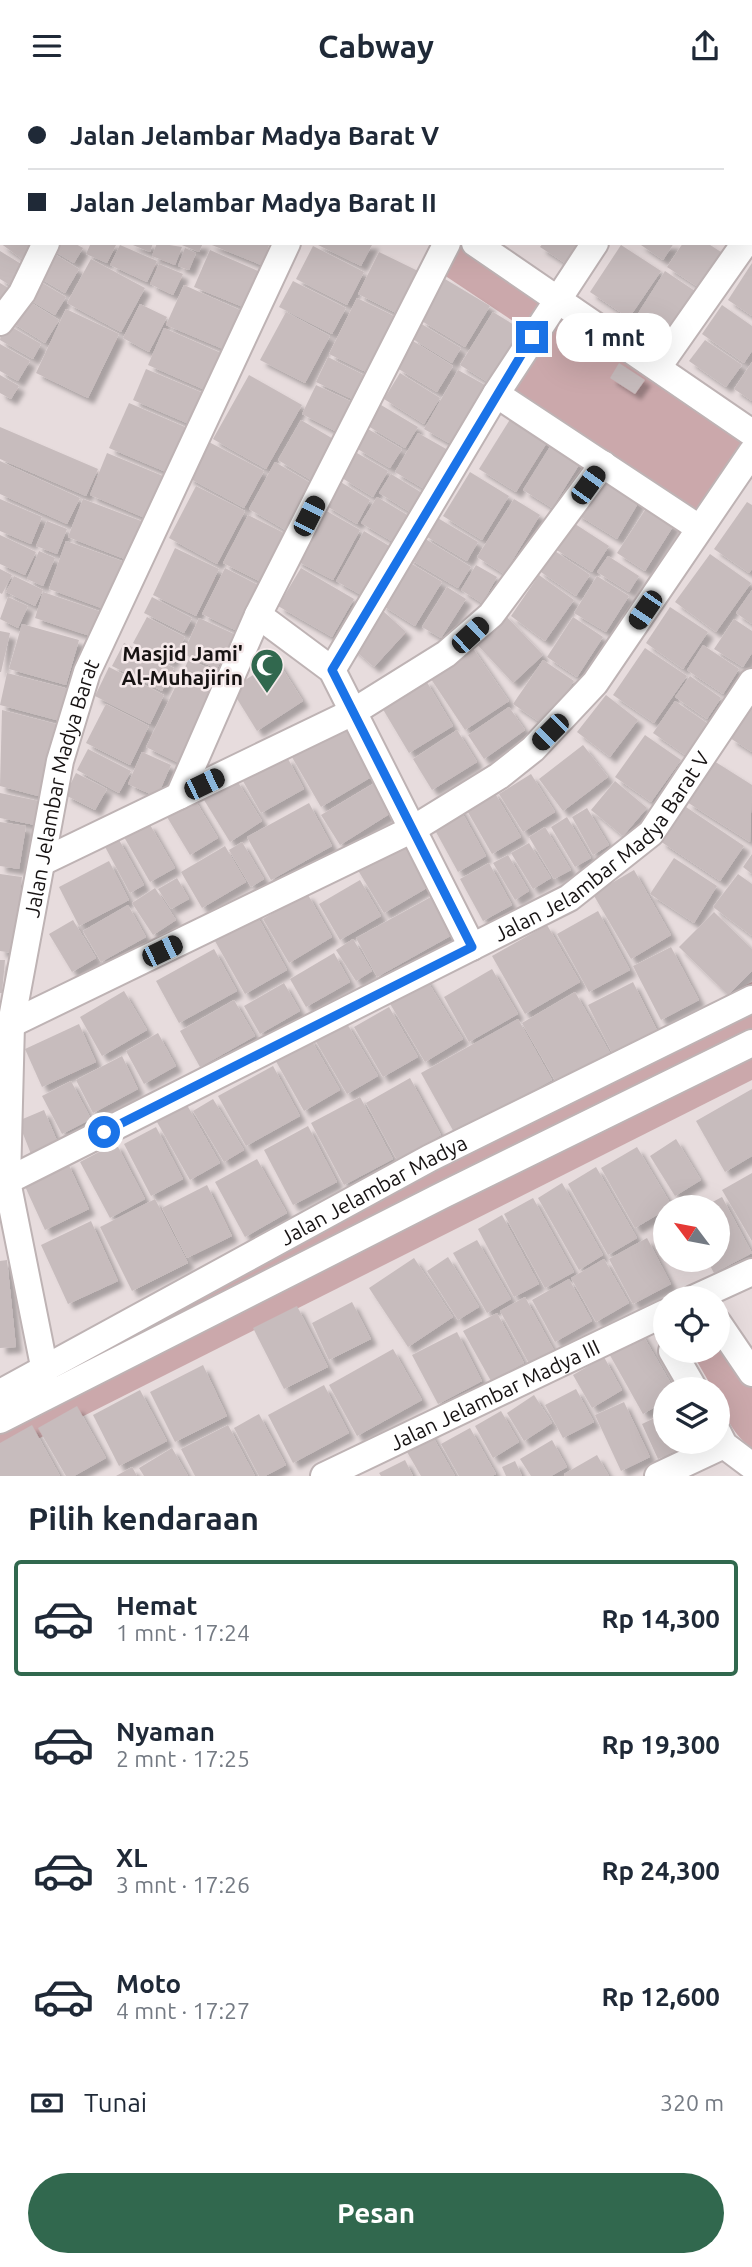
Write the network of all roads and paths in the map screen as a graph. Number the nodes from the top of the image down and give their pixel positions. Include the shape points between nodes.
1 (45, 245) edge
2 (286, 245) edge
3 (446, 245) edge
4 (478, 245) edge
5 (594, 245) edge
6 (744, 245) edge
7 (557, 299) junction
8 (0, 323) edge
9 (658, 367) junction
10 (496, 394) junction
11 (752, 433) edge
12 (752, 451) edge
13 (603, 464) junction
14 (742, 485) edge
15 (699, 528) junction
16 (258, 615) junction
17 (332, 670) junction
18 (752, 682) edge
19 (353, 712) junction
20 (179, 796) junction
21 (413, 829) junction
22 (42, 862) junction
23 (472, 947) junction
24 (752, 999) edge
25 (12, 1024) junction
26 (752, 1043) edge
27 (472, 1137) junction
28 (430, 1158) junction
29 (487, 1174) junction
30 (6, 1181) junction
31 (443, 1195) junction
32 (752, 1272) edge
33 (723, 1286) edge
34 (653, 1327) edge
35 (730, 1341) edge
36 (45, 1371) junction
37 (752, 1373) edge
38 (0, 1393) edge
39 (0, 1420) edge
40 (733, 1456) edge
41 (324, 1476) edge
42 (658, 1476) edge

1 - 8 street via 22,293
2 - 22 street, Jalan Jelambar Madya Barat via 87,672 60,761
3 - 16 street
4 - 7 street
5 - 7 street
6 - 9 street
7 - 9 street
7 - 10 street
9 - 11 street
10 - 13 street
10 - 17 street
12 - 14 street
13 - 15 street
13 - 19 street via 481,625 446,654
14 - 15 street
15 - 21 street via 595,683 567,715 499,776
16 - 17 street
16 - 20 street
17 - 19 street
18 - 23 street, Jalan Jelambar Madya Barat V via 651,833 569,898
19 - 20 street
19 - 21 street
20 - 22 street
21 - 23 street
21 - 25 street
22 - 25 street, Jalan Jelambar Madya Barat
23 - 30 street, Jalan Jelambar Madya Barat V
24 - 27 street, Jalan Jelambar Madya
25 - 30 street, Jalan Jelambar Madya Barat
26 - 29 street, Jalan Jelambar Madya
27 - 28 street, Jalan Jelambar Madya
27 - 29 street
28 - 31 street
28 - 36 street, Jalan Jelambar Madya
29 - 31 street, Jalan Jelambar Madya
30 - 36 street, Jalan Jelambar Madya Barat
31 - 39 street, Jalan Jelambar Madya
32 - 33 street
34 - 41 street, Jalan Jelambar Madya III
35 - 37 street
36 - 38 street, Jalan Jelambar Madya
40 - 42 street

